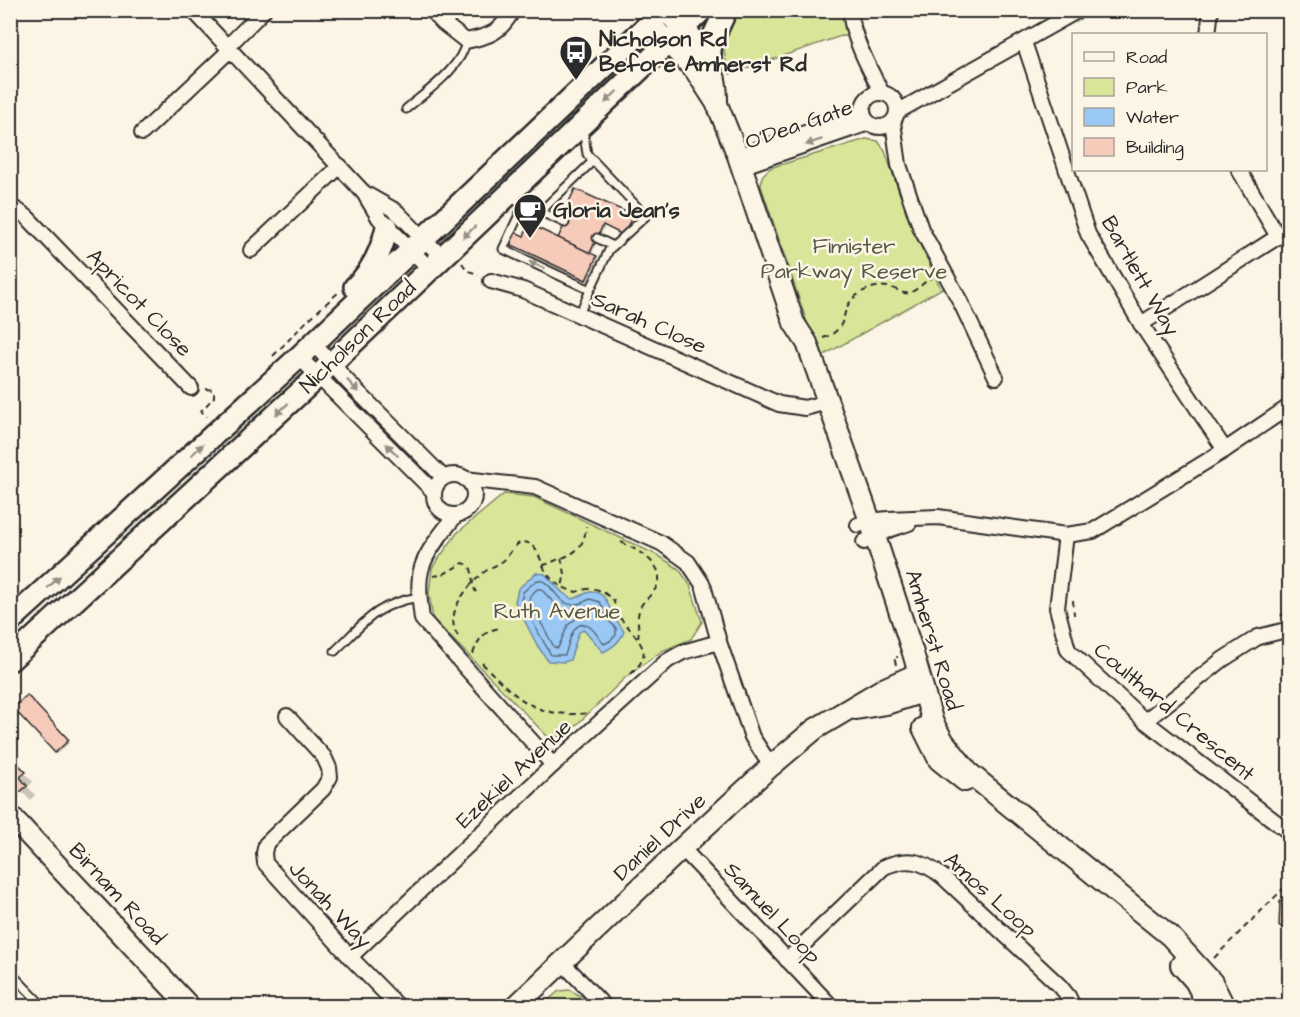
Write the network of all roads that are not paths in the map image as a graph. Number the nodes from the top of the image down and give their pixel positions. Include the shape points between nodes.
1 (193, 10) edge
2 (264, 10) edge
3 (431, 10) edge
4 (513, 10) edge
5 (702, 10) edge
6 (726, 10) edge
7 (851, 10) edge
8 (1079, 10) edge
9 (1211, 10) edge
10 (660, 15) edge
11 (1208, 33) edge
12 (675, 35) junction
13 (466, 41) junction
14 (1024, 42) junction
15 (229, 48) junction
16 (710, 61) junction
17 (717, 104) junction
18 (887, 105) junction
19 (406, 109) dead end
20 (870, 121) junction
21 (582, 125) junction
22 (142, 133) dead end
23 (593, 161) junction
24 (740, 161) junction
25 (899, 165) junction
26 (340, 166) junction
27 (1240, 171) edge
28 (364, 192) junction
29 (515, 200) junction
30 (10, 208) edge
31 (540, 212) junction
32 (565, 223) dead end
33 (387, 227) junction
34 (1283, 232) edge
35 (597, 238) dead end
36 (418, 244) junction
37 (613, 246) junction
38 (251, 250) dead end
39 (444, 262) junction
40 (491, 281) road end
41 (590, 290) junction
42 (579, 314) junction
43 (1141, 324) junction
44 (306, 350) junction
45 (325, 369) junction
46 (996, 377) dead end
47 (191, 388) road end
48 (821, 404) junction
49 (1290, 406) edge
50 (1225, 450) junction
51 (443, 477) junction
52 (465, 479) junction
53 (503, 482) junction
54 (434, 492) junction
55 (474, 497) junction
56 (441, 510) junction
57 (456, 515) junction
58 (867, 531) junction
59 (1066, 535) junction
60 (439, 536) junction
61 (141, 540) junction
62 (419, 597) junction
63 (10, 621) edge
64 (1286, 627) edge
65 (719, 642) junction
66 (335, 651) dead end
67 (10, 660) edge
68 (10, 672) edge
69 (915, 685) junction
70 (286, 716) dead end
71 (1145, 721) junction
72 (553, 765) junction
73 (771, 766) junction
74 (10, 815) edge
75 (1290, 833) edge
76 (682, 848) junction
77 (350, 957) junction
78 (787, 960) junction
79 (563, 963) junction
80 (10, 972) edge
81 (43, 1006) edge
82 (189, 1006) edge
83 (398, 1006) edge
84 (516, 1006) edge
85 (604, 1006) edge
86 (831, 1006) edge
87 (1073, 1006) edge
88 (1208, 1006) edge
89 (1224, 1006) edge

1 - 15 street
2 - 15 street
3 - 13 street
4 - 13 street via 504,26 486,37
5 - 12 main road, Nicholson Road
6 - 16 main road via 710,44
7 - 18 street via 867,63
8 - 14 street, O'Dea Gate
9 - 11 street
10 - 12 main road, Amherst Road
10 - 36 main road, Nicholson Road
12 - 16 main road, Amherst Road via 703,49
12 - 17 main road, Amherst Road
12 -> 21 main road, Nicholson Road
13 - 19 lane via 454,66
14 - 18 street, O'Dea Gate via 937,89
14 - 43 street, Bartlett Way via 1088,234
15 - 22 street
15 - 26 street
16 - 17 main road, Amherst Road via 718,82
17 - 24 main road, Amherst Road
18 - 20 street, O'Dea Gate via 886,126
18 - 20 street via 863,107
18 - 25 street
20 - 24 street, O'Dea Gate
20 - 25 street
21 - 23 lane via 587,154
21 - 29 main road, Nicholson Road
23 - 31 lane
23 - 37 lane via 646,216
24 - 48 main road, Amherst Road via 794,323 795,345
25 - 46 street via 921,229
26 - 28 street
26 - 38 street
27 - 34 street
28 - 33 street
28 - 36 street via 396,211
29 - 31 lane
29 -> 39 main road, Nicholson Road
41 -> 29 lane via 503,249
30 - 47 street, Apricot Close via 27,217
31 - 32 lane
33 - 36 street
33 - 44 main road via 368,276 320,317
34 - 43 street
35 - 37 lane
36 - 39 street
36 - 44 main road, Nicholson Road
37 - 41 lane
39 - 45 main road, Nicholson Road
40 - 42 street, Sarah Close
41 - 42 lane
42 - 48 street, Sarah Close via 779,404 795,408
43 - 50 street, Bartlett Way
44 - 45 street
44 - 45 street
63 -> 44 main road, Nicholson Road
45 -> 51 street via 349,383
54 -> 45 street
45 -> 61 main road, Nicholson Road
48 - 58 main road, Amherst Road
49 - 50 street
50 - 59 street via 1093,531
51 - 52 street
51 - 54 street
52 - 53 street
52 - 55 street via 473,488
53 - 55 street
53 - 65 street via 535,487 661,543 688,562 703,585
54 - 56 street
55 - 57 street via 469,509
56 - 57 street
56 - 60 street
57 - 60 street
58 - 59 street via 938,517
58 - 69 main road, Amherst Road
59 - 71 street, Coulthard Crescent via 1057,608 1068,650
60 - 62 street via 422,566
61 - 67 main road, Nicholson Road
61 - 68 main road via 132,559
62 - 66 lane via 397,600 375,612
62 - 72 street via 422,619
64 - 71 street via 1258,637 1231,654
65 - 72 street, Ezekiel Avenue via 682,652 667,661
65 - 73 street via 752,737
69 - 73 main road, Daniel Drive via 844,711 815,729
69 - 88 main road, Amherst Road via 923,729 939,760 1132,914 1195,981
69 - 89 main road, Amherst Road via 944,742 968,772 1170,936 1212,982
70 - 77 street, Jonah Way via 324,757 330,777 323,789 266,844 265,863
71 - 75 street, Coulthard Crescent
72 - 77 street, Ezekiel Avenue
73 - 76 main road, Daniel Drive
74 - 82 main road, Birnam Road
76 - 78 street, Samuel Loop
76 - 79 main road, Daniel Drive
77 - 83 street, Jonah Way
78 - 86 street, Samuel Loop
78 - 87 street, Amos Loop via 884,867 916,862 942,876 1060,986
79 - 84 main road, Daniel Drive
79 - 85 street
80 - 81 lane

